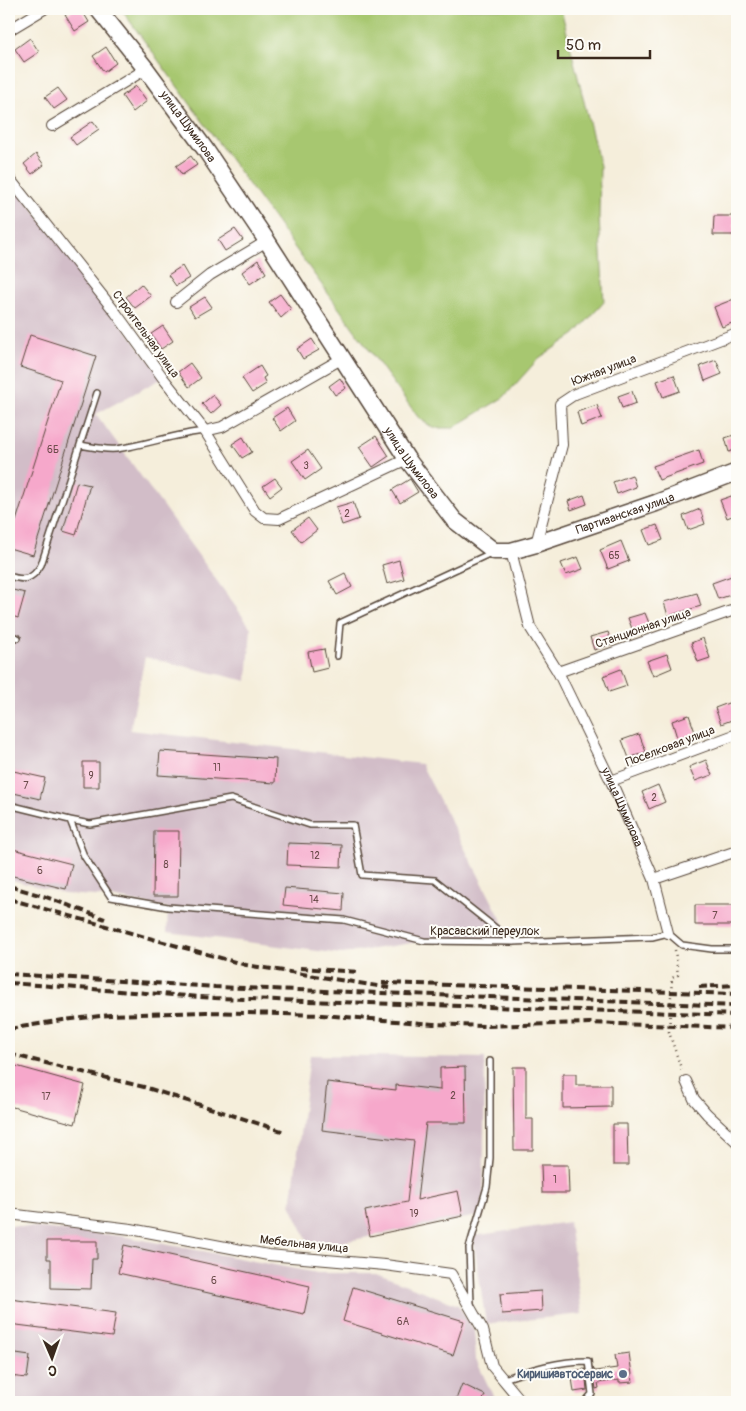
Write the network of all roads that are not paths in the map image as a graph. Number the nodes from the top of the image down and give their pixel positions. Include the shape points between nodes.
1 (44, 9) edge
2 (98, 9) edge
3 (9, 30) edge
4 (146, 69) junction
5 (52, 126) dead end
6 (9, 178) edge
7 (267, 241) junction
8 (176, 302) dead end
9 (737, 333) edge
10 (342, 358) junction
11 (97, 393) dead end
12 (205, 431) junction
13 (80, 445) junction
14 (407, 459) junction
15 (737, 472) edge
16 (536, 544) junction
17 (494, 551) junction
18 (511, 551) junction
19 (9, 576) edge
20 (737, 609) edge
21 (9, 635) edge
22 (18, 638) dead end
23 (337, 656) dead end
24 (558, 672) junction
25 (737, 734) edge
26 (611, 782) junction
27 (9, 805) edge
28 (70, 820) junction
29 (737, 850) edge
30 (654, 879) junction
31 (668, 933) junction
32 (513, 942) junction
33 (737, 949) edge
34 (490, 1062) dead end
35 (686, 1081) road end
36 (737, 1142) edge
37 (9, 1214) edge
38 (471, 1310) junction
39 (503, 1379) junction
40 (522, 1402) edge
41 (585, 1402) edge

1 - 3 street
2 - 4 main road, улица Шумилова
4 - 5 street
4 - 7 main road, улица Шумилова
6 - 12 street, Строительная улица
7 - 8 street via 210,275
7 - 10 main road, улица Шумилова
9 - 16 street, Южная улица via 575,394 560,404 562,446
10 - 12 street via 222,427
10 - 14 main road, улица Шумилова
11 - 13 lane
12 - 13 lane via 187,432 114,449
12 - 14 street, Строительная улица via 255,511 264,518 279,519
13 - 19 lane via 41,565 29,578
14 - 17 main road, улица Шумилова via 454,520
15 - 16 main road, Партизанская улица
16 - 18 main road, Партизанская улица
17 - 18 main road
17 - 23 lane via 340,623
18 - 24 street, улица Шумилова via 530,627
20 - 24 street, Станционная улица
21 - 22 lane
24 - 26 street, улица Шумилова
25 - 26 street, Поселковая улица
26 - 30 street, улица Шумилова
27 - 28 lane
28 - 32 lane, Красавский переулок via 84,856 111,897 168,907 344,920 424,941
28 - 32 lane via 90,824 231,799 310,825 353,825 362,875 434,880
29 - 30 street
30 - 31 street, улица Шумилова
31 - 32 lane, Красавский переулок via 652,937
31 - 33 lane via 682,946
34 - 38 lane via 490,1158 487,1187 469,1248
35 - 36 street via 694,1099
37 - 38 street, Мебельная улица via 131,1229 268,1255 450,1274
38 - 39 street, Мебельная улица via 483,1330 492,1366
39 - 40 street, Мебельная улица
39 - 41 lane via 544,1366 588,1361 592,1394

